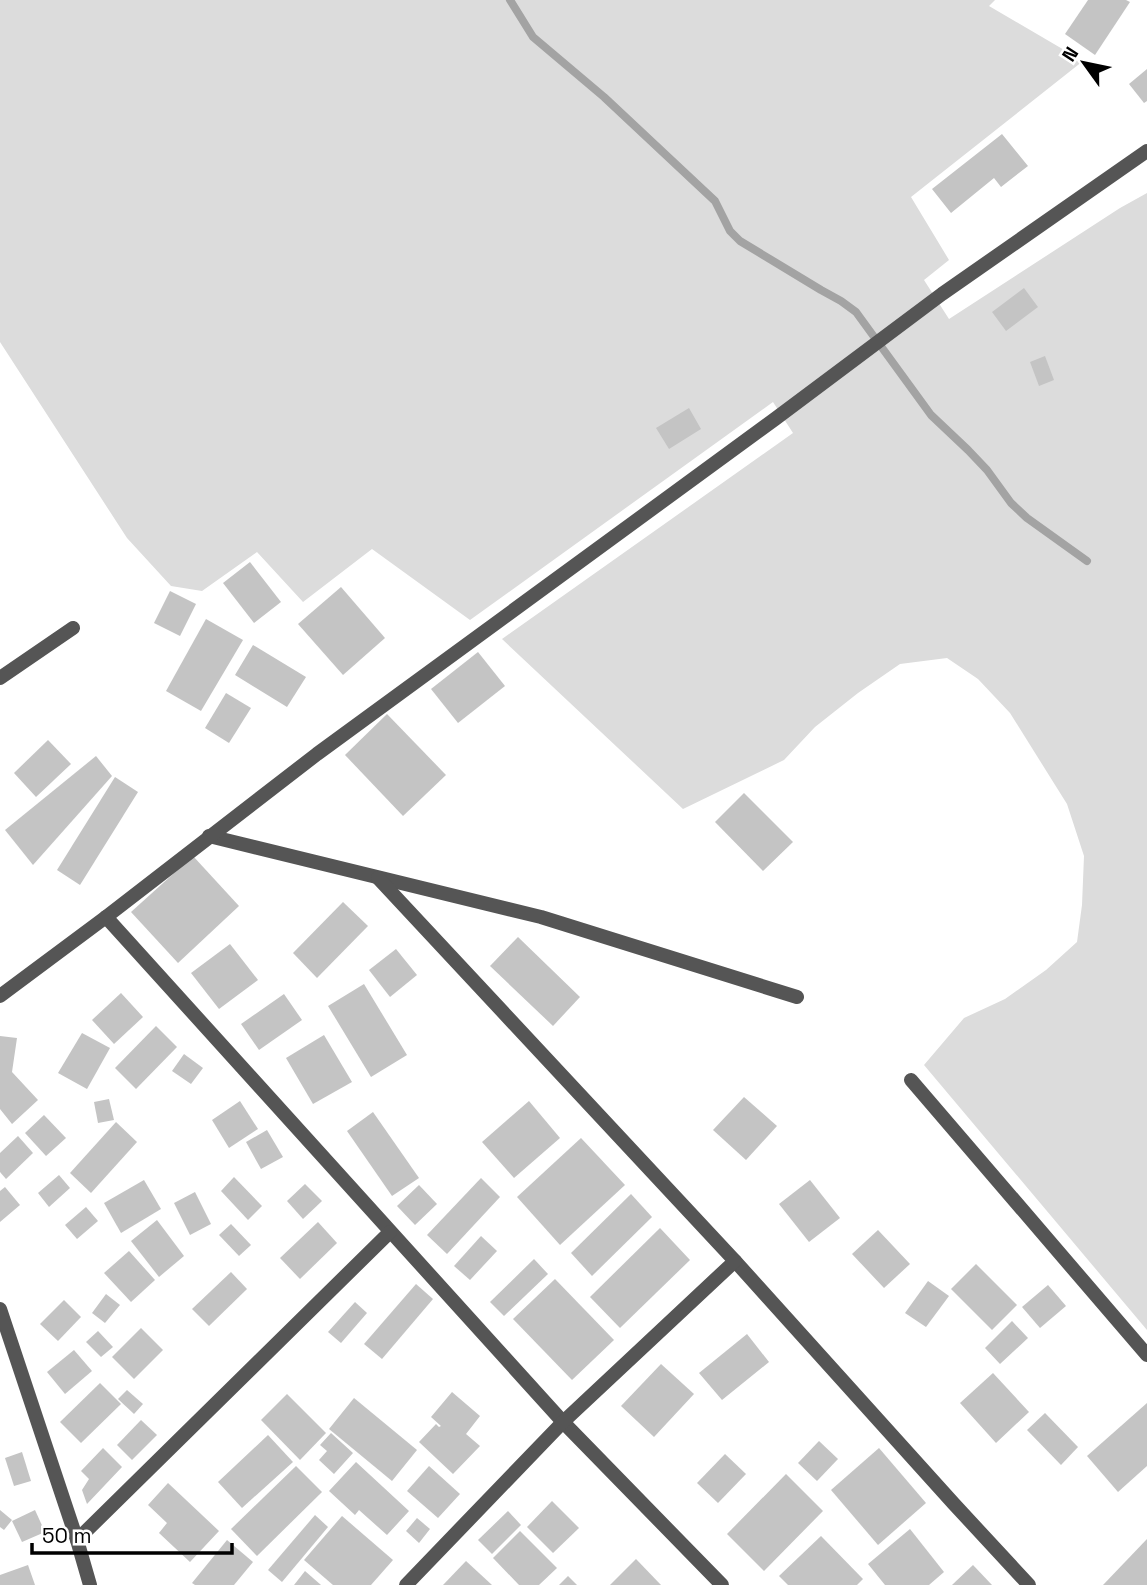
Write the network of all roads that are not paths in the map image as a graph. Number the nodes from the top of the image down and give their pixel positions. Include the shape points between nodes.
1 (1147, 151) edge
2 (73, 628) dead end
3 (0, 678) edge
4 (209, 836) junction
5 (378, 878) junction
6 (106, 917) junction
7 (0, 996) edge
8 (797, 997) dead end
9 (911, 1080) dead end
10 (390, 1232) junction
11 (735, 1261) junction
12 (0, 1309) edge
13 (1147, 1355) edge
14 (563, 1422) junction
15 (77, 1540) junction
16 (90, 1585) edge
17 (406, 1585) edge
18 (722, 1585) edge
19 (1029, 1585) edge

1 - 4 street via 942,294
2 - 3 street
4 - 5 street
4 - 6 street
5 - 8 street via 541,917
5 - 11 street
6 - 7 street
6 - 10 street
9 - 13 street
10 - 14 street
10 - 15 street
11 - 14 street
11 - 19 street
12 - 15 street
14 - 17 street
14 - 18 street
15 - 16 street

